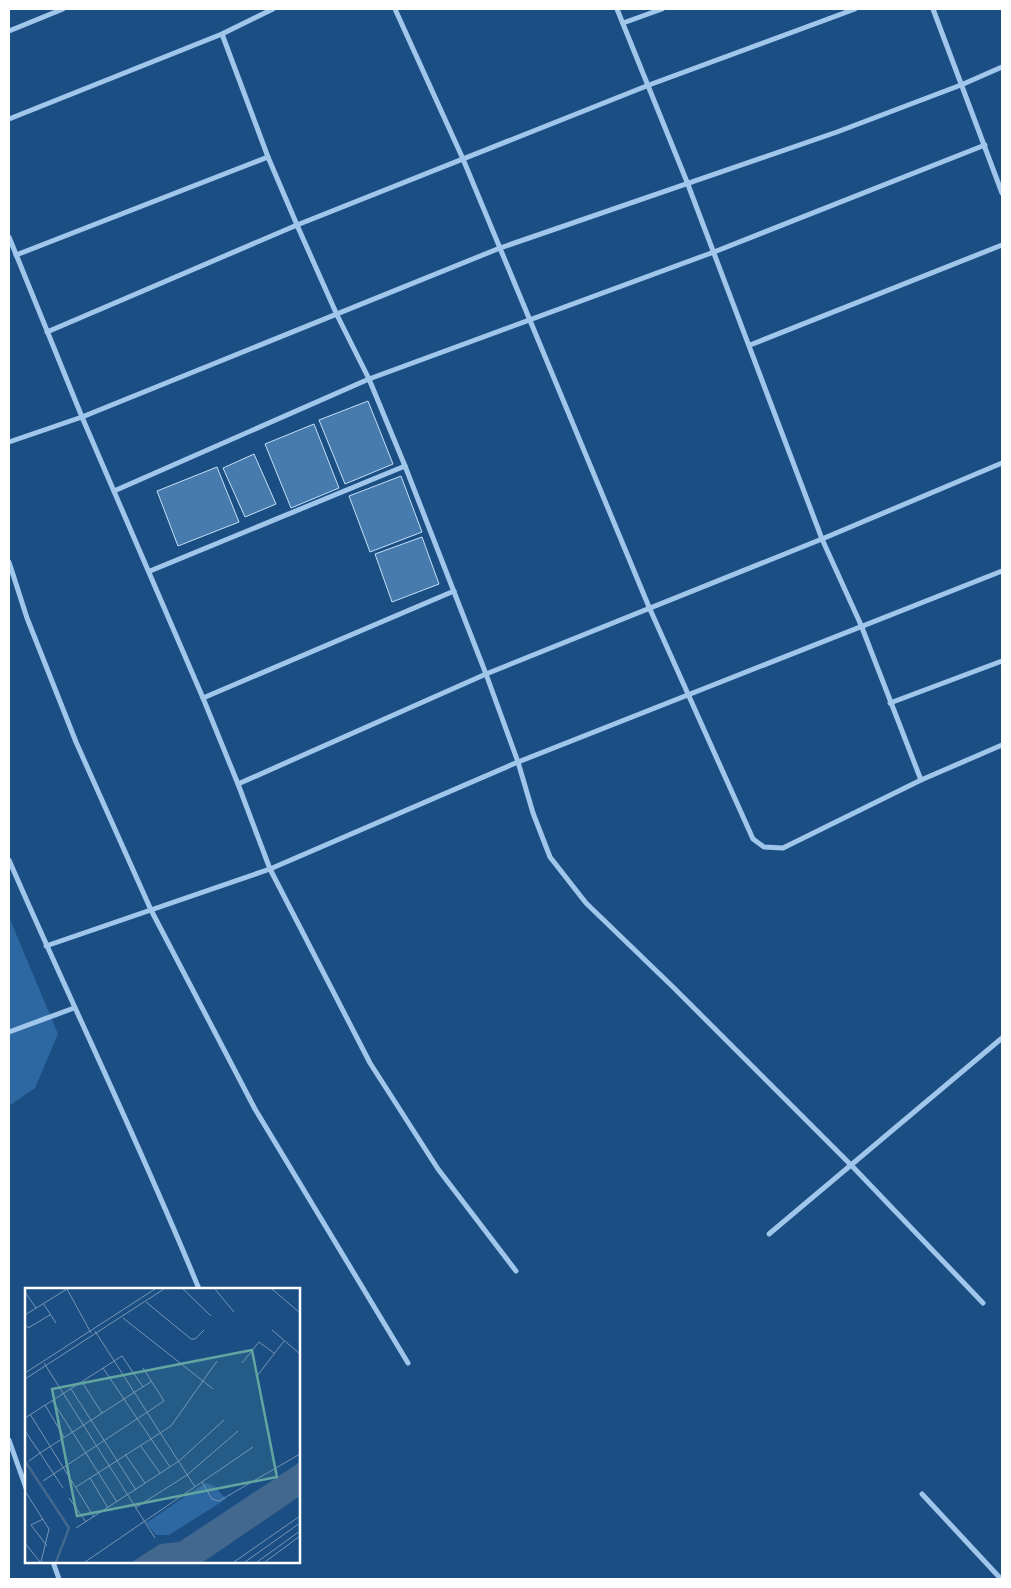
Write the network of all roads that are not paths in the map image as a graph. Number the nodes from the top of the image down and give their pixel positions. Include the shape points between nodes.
1 (63, 9) edge
2 (273, 9) edge
3 (395, 9) edge
4 (617, 9) edge
5 (662, 9) edge
6 (855, 9) edge
7 (933, 9) edge
8 (623, 23) junction
9 (9, 31) edge
10 (222, 34) junction
11 (1002, 67) edge
12 (649, 85) junction
13 (961, 85) junction
14 (9, 119) edge
15 (985, 144) junction
16 (268, 158) junction
17 (463, 159) junction
18 (687, 182) junction
19 (1002, 193) edge
20 (297, 225) junction
21 (9, 237) edge
22 (1002, 245) edge
23 (500, 248) junction
24 (714, 252) junction
25 (16, 255) junction
26 (336, 315) junction
27 (530, 320) junction
28 (47, 332) junction
29 (750, 345) junction
30 (369, 379) junction
31 (82, 417) junction
32 (9, 442) edge
33 (1002, 463) edge
34 (405, 466) junction
35 (114, 491) junction
36 (822, 539) junction
37 (9, 562) edge
38 (1002, 570) edge
39 (150, 571) junction
40 (454, 591) junction
41 (649, 607) junction
42 (861, 625) junction
43 (1002, 661) edge
44 (486, 674) junction
45 (688, 695) junction
46 (203, 698) junction
47 (890, 703) junction
48 (1002, 745) edge
49 (518, 762) junction
50 (921, 780) junction
51 (238, 784) junction
52 (9, 860) edge
53 (270, 869) junction
54 (151, 910) junction
55 (46, 946) junction
56 (74, 1008) junction
57 (9, 1032) edge
58 (1002, 1038) edge
59 (852, 1166) junction
60 (769, 1234) dead end
61 (516, 1271) dead end
62 (199, 1288) edge
63 (983, 1303) dead end
64 (408, 1363) dead end
65 (9, 1440) edge
66 (25, 1485) edge
67 (922, 1494) dead end
68 (52, 1563) edge
69 (59, 1579) edge
70 (1001, 1579) edge

1 - 9 street
2 - 10 street
3 - 17 street
4 - 8 street
5 - 8 street
6 - 12 street
7 - 13 street
8 - 12 street
10 - 14 street
10 - 16 street
11 - 13 street
12 - 17 street
12 - 18 street
13 - 15 street
13 - 18 street via 837,132
15 - 19 street
15 - 24 street
16 - 20 street
16 - 25 street
17 - 20 street
17 - 23 street
18 - 23 street
18 - 24 street
20 - 26 street
20 - 28 street
21 - 25 street
22 - 29 street
23 - 26 street
23 - 27 street
24 - 27 street
24 - 29 street
25 - 28 street
26 - 30 street
26 - 31 street
27 - 30 street
27 - 41 street
28 - 31 street
29 - 36 street
30 - 34 street
30 - 35 street
31 - 32 street
31 - 35 street
33 - 36 street
34 - 39 street
34 - 40 street
35 - 39 street
36 - 41 street
36 - 42 street
37 - 54 street via 27,618 76,742
38 - 42 street
39 - 46 street
40 - 44 street
40 - 46 street
41 - 44 street
41 - 45 street
42 - 45 street
42 - 47 street
43 - 47 street
44 - 49 street
44 - 51 street
45 - 49 street
45 - 50 street via 753,839 764,847 783,848
46 - 51 street
47 - 50 street
48 - 50 street
49 - 53 street
49 - 59 street via 550,857 586,903
51 - 53 street
52 - 55 street
53 - 54 street
53 - 61 street via 370,1064 438,1169
54 - 55 street
54 - 64 street via 255,1110
55 - 56 street
56 - 57 street
56 - 62 street
58 - 59 street
59 - 60 street
59 - 63 street
65 - 66 street
67 - 70 street
68 - 69 street

